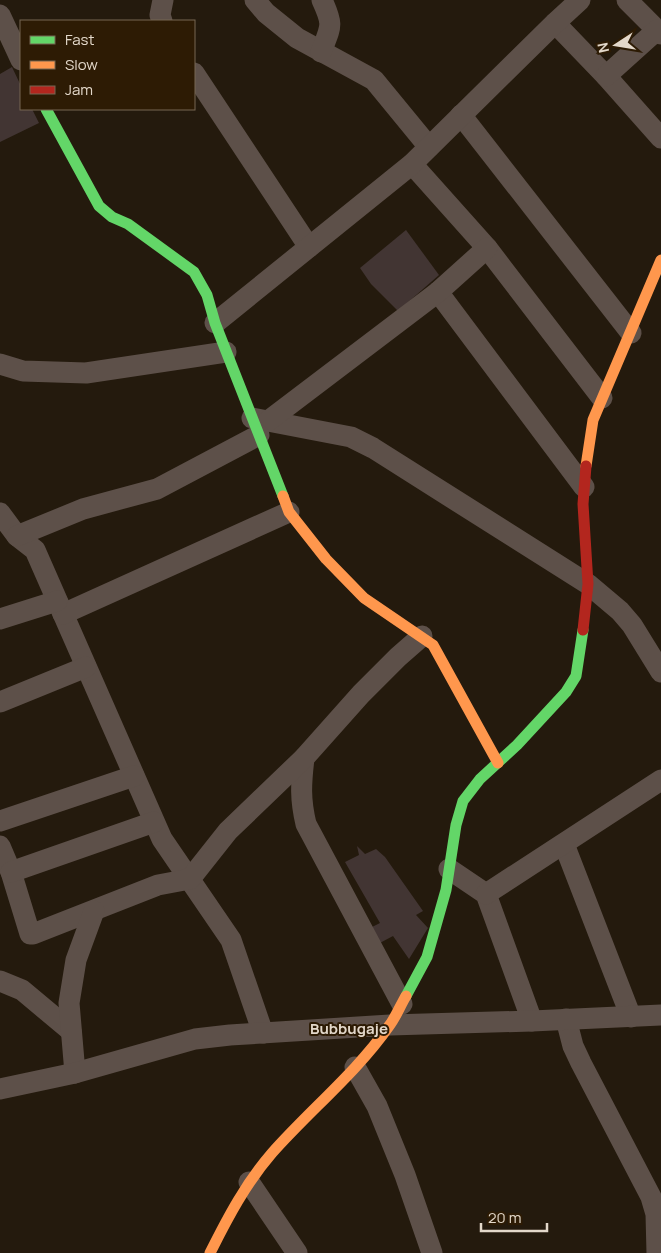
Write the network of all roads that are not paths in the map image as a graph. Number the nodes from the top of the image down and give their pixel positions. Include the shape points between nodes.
1 (164, 0) edge
2 (255, 0) edge
3 (322, 0) edge
4 (580, 0) edge
5 (627, 0) edge
6 (0, 15) edge
7 (162, 20) edge
8 (555, 23) junction
9 (659, 32) edge
10 (6, 41) edge
11 (321, 52) junction
12 (20, 59) edge
13 (195, 75) edge
14 (606, 76) junction
15 (47, 110) edge
16 (461, 115) junction
17 (661, 138) edge
18 (429, 147) junction
19 (412, 164) junction
20 (309, 246) junction
21 (487, 248) junction
22 (661, 260) edge
23 (438, 292) junction
24 (215, 323) junction
25 (631, 333) junction
26 (226, 352) junction
27 (0, 364) edge
28 (602, 398) junction
29 (260, 425) junction
30 (584, 487) junction
31 (289, 512) junction
32 (0, 513) edge
33 (17, 536) junction
34 (588, 584) junction
35 (60, 607) junction
36 (0, 619) edge
37 (422, 636) junction
38 (86, 667) junction
39 (661, 672) edge
40 (0, 702) edge
41 (304, 758) junction
42 (498, 762) junction
43 (134, 776) junction
44 (661, 780) edge
45 (0, 821) edge
46 (154, 822) junction
47 (564, 844) junction
48 (0, 847) edge
49 (449, 869) junction
50 (11, 872) junction
51 (190, 879) junction
52 (486, 894) junction
53 (94, 911) junction
54 (0, 981) edge
55 (402, 1004) junction
56 (661, 1016) edge
57 (631, 1017) junction
58 (566, 1019) junction
59 (532, 1021) junction
60 (390, 1025) junction
61 (71, 1031) junction
62 (263, 1033) junction
63 (355, 1067) junction
64 (75, 1073) junction
65 (0, 1089) edge
66 (248, 1182) junction
67 (210, 1253) edge
68 (298, 1253) edge
69 (432, 1253) edge
70 (657, 1253) edge

1 - 7 street
2 - 11 street via 282,28
3 - 11 street via 330,26
4 - 8 street
5 - 9 street
6 - 10 street
8 - 14 street
8 - 16 street
9 - 14 street
10 - 12 street
11 - 18 street via 374,80
13 - 20 street
14 - 17 street
15 - 24 street via 99,206 194,272 207,294
16 - 18 street
16 - 25 street
18 - 19 street
19 - 20 street
19 - 21 street
20 - 24 street
21 - 23 street
21 - 28 street
22 - 25 street
23 - 29 street
23 - 30 street
24 - 26 street
25 - 28 street
26 - 27 street via 86,373 23,371
26 - 29 street
28 - 30 street via 593,420
29 - 31 street
29 - 33 street via 157,489 83,509
29 - 34 street via 350,437 373,448
30 - 34 street
31 - 35 street
31 - 37 street via 326,559 364,598
32 - 33 street
33 - 35 street via 35,550
34 - 39 street via 632,625
34 - 42 street via 576,676 566,692
35 - 36 street
35 - 38 street
37 - 41 street via 361,694
37 - 42 street via 433,645
38 - 40 street
38 - 43 street
41 - 51 street via 228,831
41 - 55 street via 300,786 306,824
42 - 49 street via 463,801
43 - 45 street
43 - 46 street
44 - 47 street
46 - 50 street
46 - 51 street
47 - 52 street
47 - 57 street
48 - 50 street
49 - 52 street
49 - 55 street via 427,957
50 - 53 street via 30,934 38,934
51 - 53 street via 158,885
51 - 62 street via 231,940
52 - 59 street
53 - 61 street via 76,960 68,1003
54 - 61 street via 22,990
55 - 60 street
56 - 57 street
57 - 58 street
58 - 59 street
58 - 70 street via 580,1062 651,1196 656,1214
59 - 60 street
60 - 62 street
60 - 63 street
61 - 64 street
62 - 64 street via 195,1039
63 - 66 street
63 - 69 street via 377,1106
64 - 65 street
66 - 67 street
66 - 68 street

